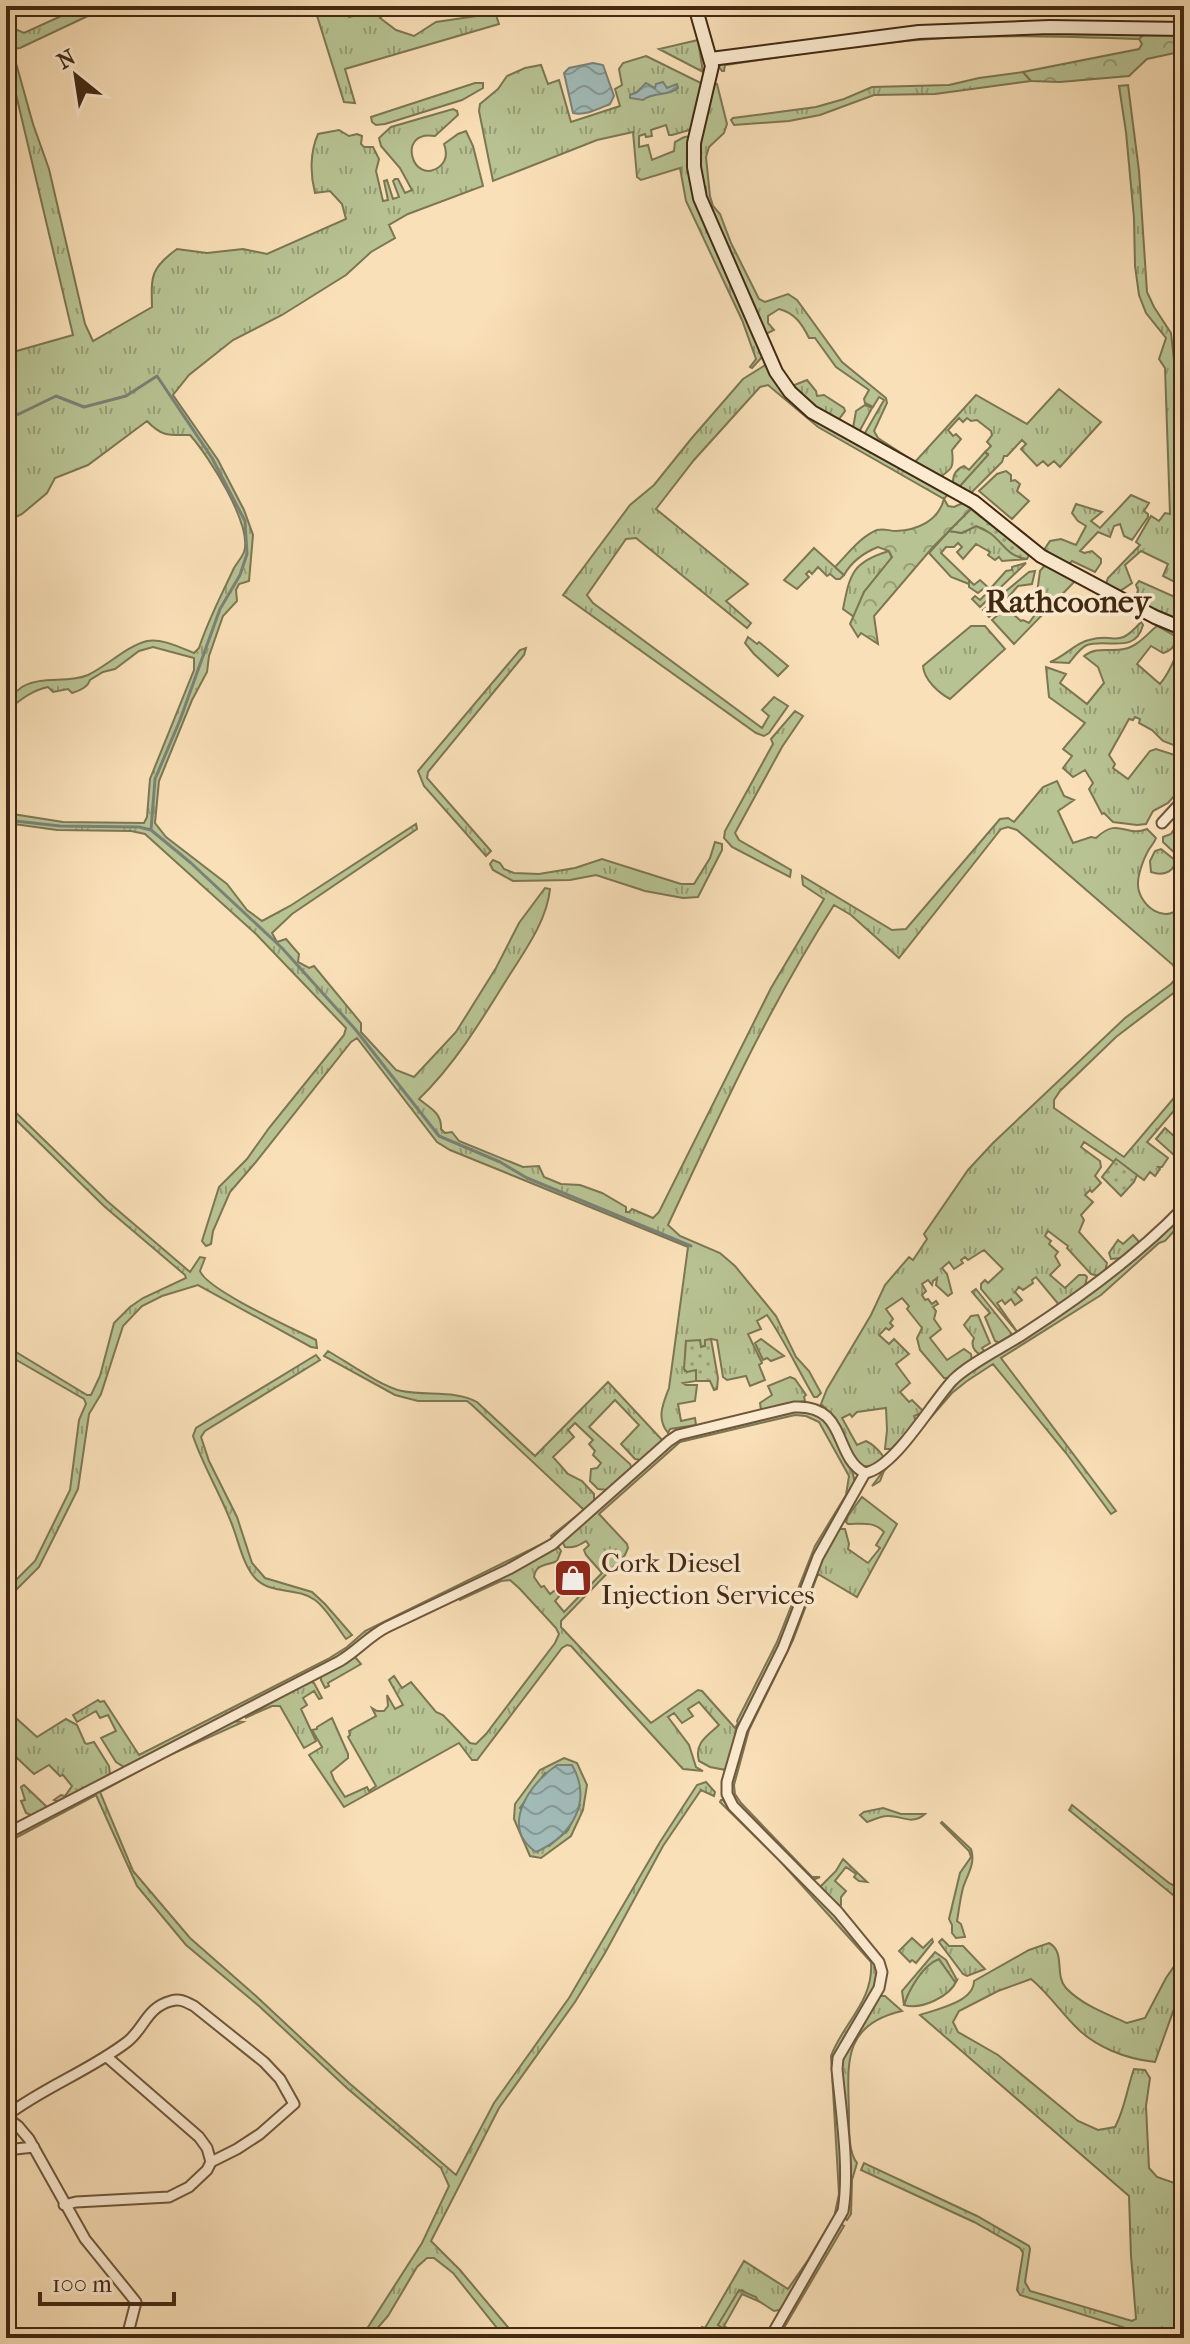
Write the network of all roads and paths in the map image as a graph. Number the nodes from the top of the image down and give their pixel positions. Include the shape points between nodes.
1 (695, 6) edge
2 (1184, 29) edge
3 (711, 59) junction
4 (1184, 629) edge
5 (1184, 799) edge
6 (1162, 823) dead end
7 (1184, 1207) edge
8 (865, 1473) junction
9 (6, 1834) edge
10 (107, 2057) junction
11 (6, 2117) edge
12 (34, 2147) junction
13 (6, 2150) edge
14 (211, 2162) junction
15 (64, 2205) junction
16 (124, 2338) edge
17 (770, 2338) edge

1 - 3 street
2 - 3 street via 919,32
3 - 4 street via 694,143 696,184 769,358 790,392 812,412 974,502 1041,556
5 - 6 street
7 - 8 street via 1107,1277 956,1378 905,1441 878,1469
8 - 9 street via 831,1422 809,1407 678,1435 540,1552 387,1627 340,1661
8 - 17 street via 818,1557 783,1648 742,1730 727,1782 733,1806 853,1929 882,1972 872,2002 838,2058 843,2211
10 - 11 street
10 - 14 street via 199,2137
10 - 14 street via 156,2009 182,2000 272,2070 294,2104 260,2134
11 - 12 street
12 - 13 street
12 - 15 street
14 - 15 street via 189,2187 169,2197
15 - 16 street via 136,2302

